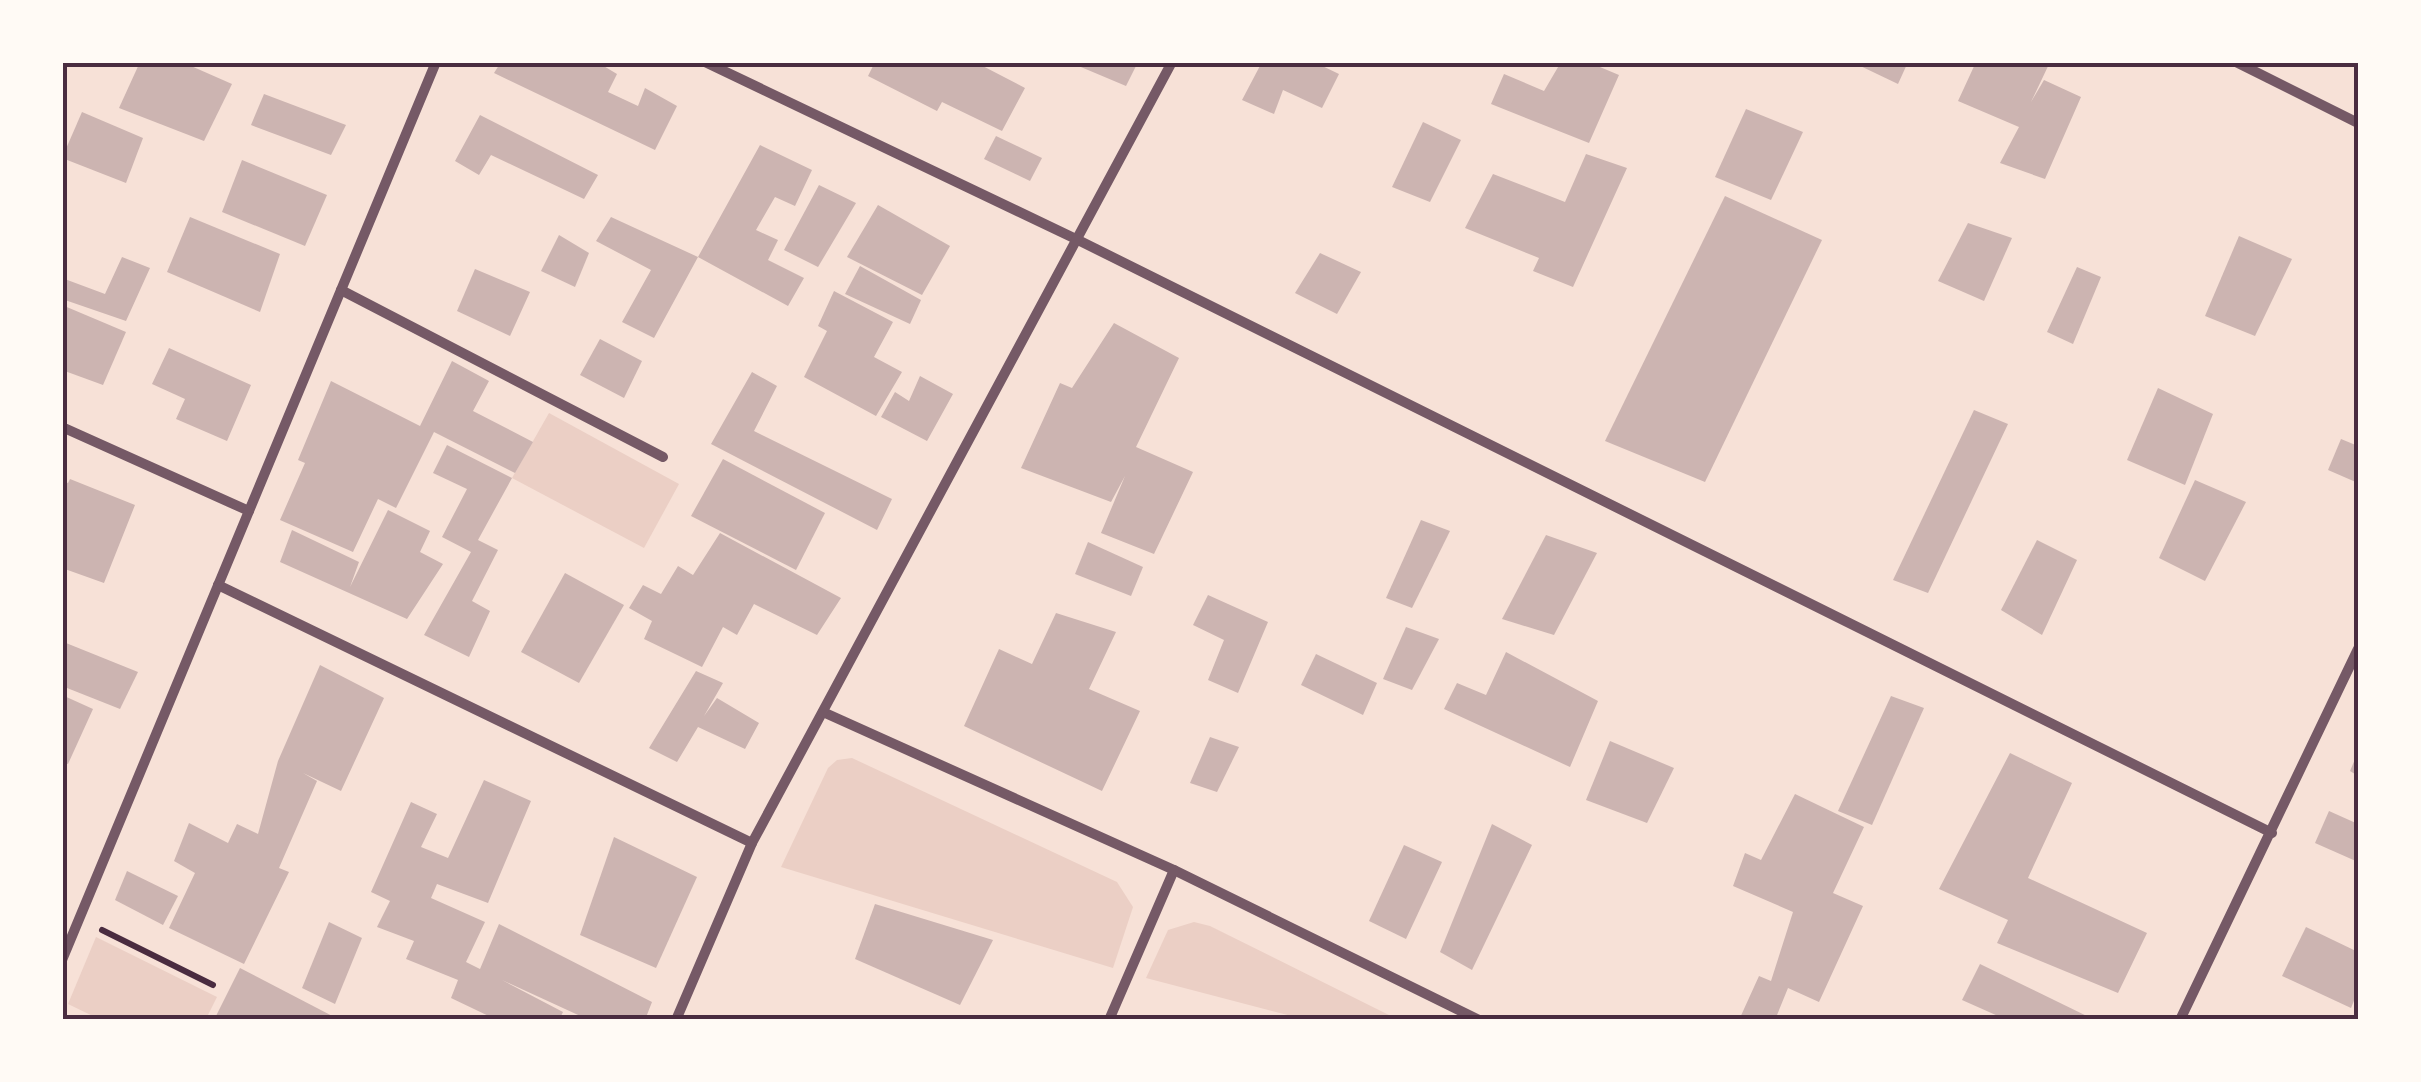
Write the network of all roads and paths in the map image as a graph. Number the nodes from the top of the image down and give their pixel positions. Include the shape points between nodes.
1 (436, 62) edge
2 (705, 62) edge
3 (1172, 62) edge
4 (2236, 62) edge
5 (2358, 123) edge
6 (1078, 240) junction
7 (341, 290) junction
8 (62, 426) edge
9 (663, 457) dead end
10 (250, 511) junction
11 (218, 585) junction
12 (2358, 650) edge
13 (824, 712) junction
14 (2272, 833) junction
15 (752, 844) junction
16 (1174, 870) junction
17 (80, 918) junction
18 (62, 960) edge
19 (214, 984) dead end
20 (676, 1020) edge
21 (1109, 1020) edge
22 (1479, 1020) edge
23 (2180, 1020) edge

1 - 7 street
2 - 6 street
3 - 6 street
4 - 5 street
6 - 13 street
6 - 14 street
7 - 9 street
7 - 10 street
8 - 10 street
10 - 11 street
11 - 15 street
11 - 17 street
12 - 14 street
13 - 15 street
13 - 16 street
14 - 23 street
15 - 20 street
16 - 21 street
16 - 22 street
17 - 18 street
17 - 19 path

